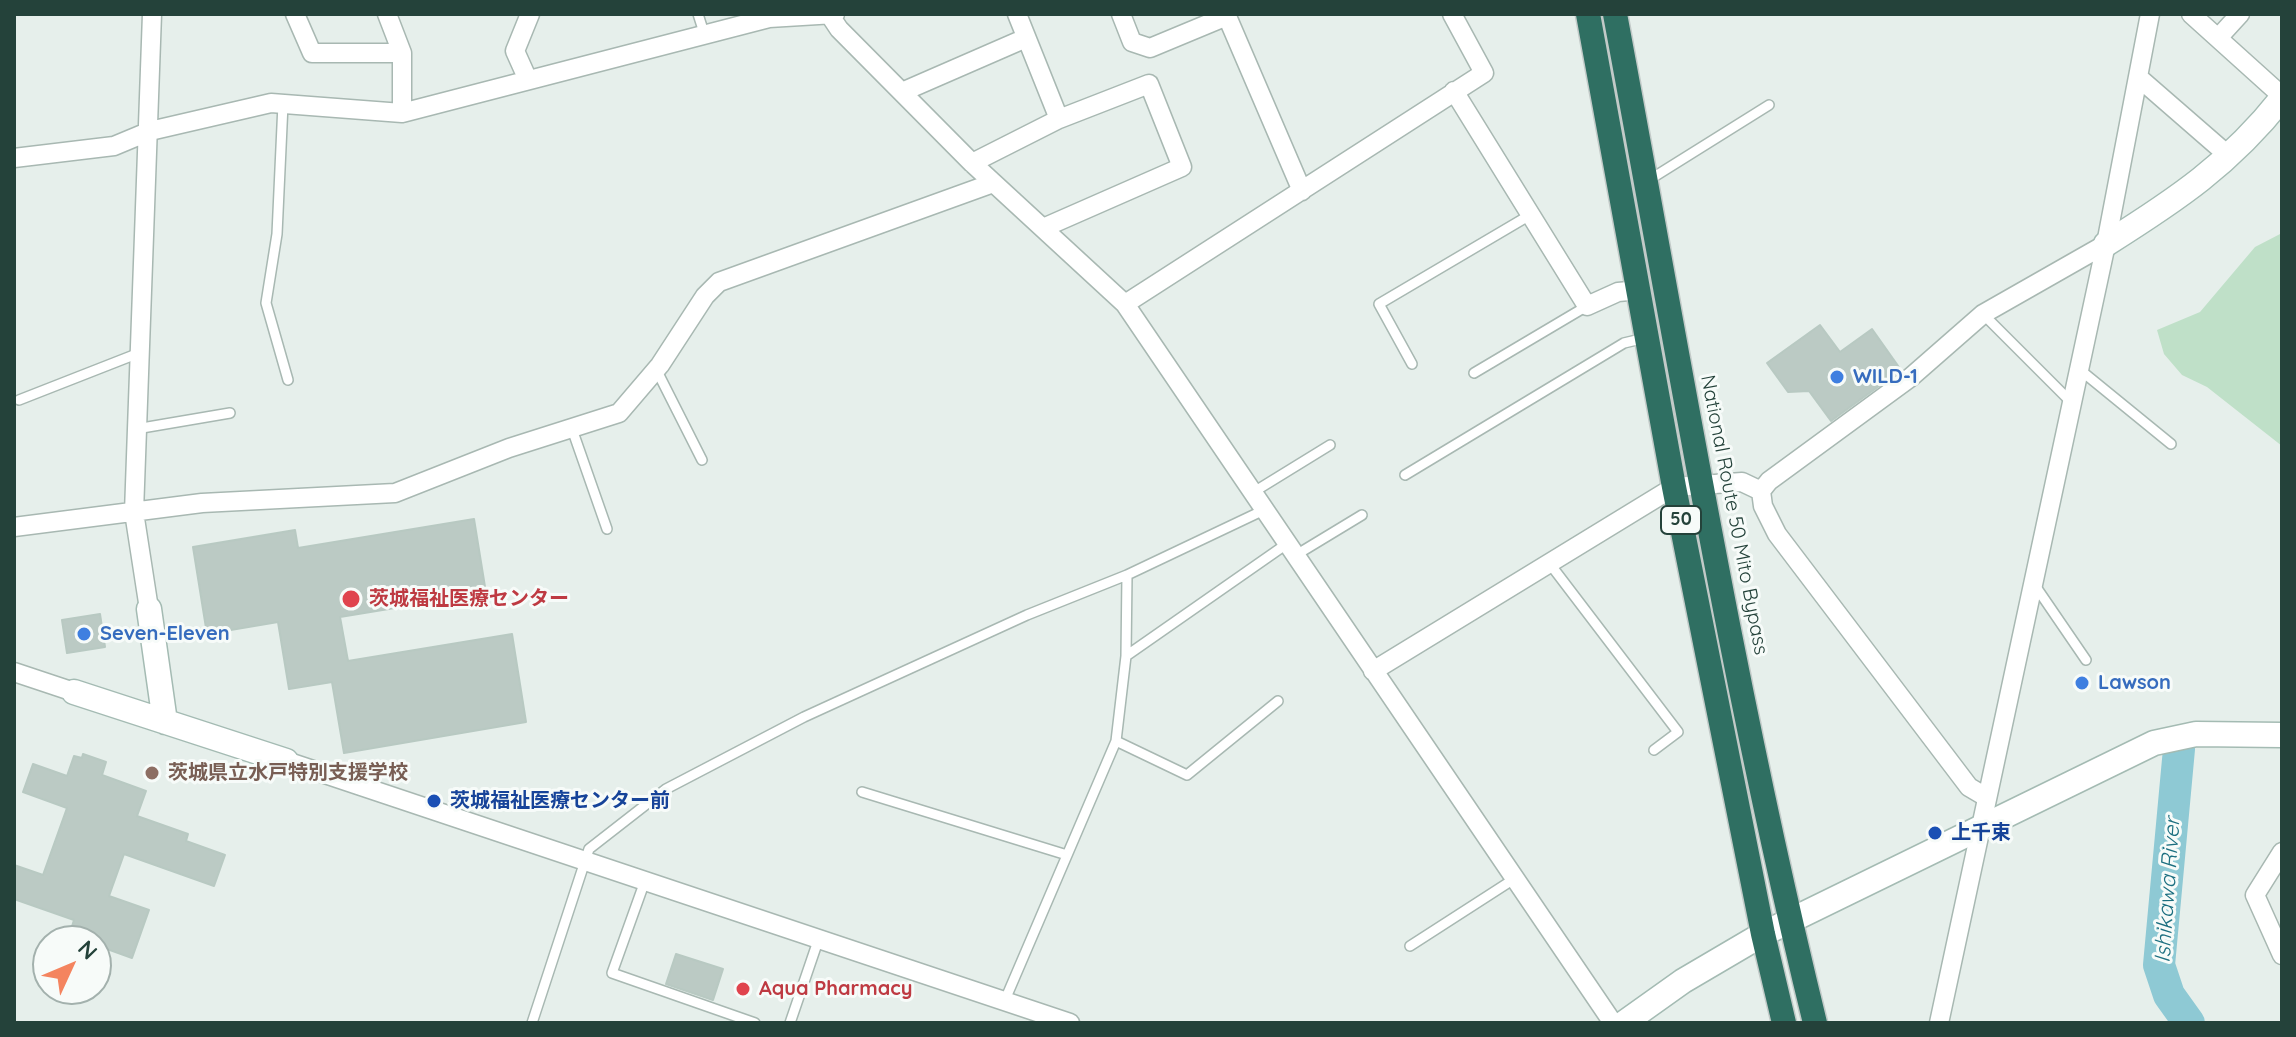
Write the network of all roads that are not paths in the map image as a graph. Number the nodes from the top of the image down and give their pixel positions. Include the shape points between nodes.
1 (152, 14) edge
2 (295, 14) edge
3 (387, 14) edge
4 (530, 14) edge
5 (698, 14) edge
6 (1017, 14) edge
7 (1121, 14) edge
8 (1452, 14) edge
9 (1588, 14) edge
10 (1615, 14) edge
11 (2150, 14) edge
12 (2191, 14) edge
13 (2240, 14) edge
14 (832, 15) edge
15 (1226, 15) edge
16 (705, 36) junction
17 (1026, 38) junction
18 (2218, 38) junction
19 (402, 53) junction
20 (2138, 77) junction
21 (528, 80) junction
22 (1454, 91) junction
23 (902, 92) junction
24 (2282, 97) edge
25 (283, 104) junction
26 (1769, 105) dead end
27 (402, 113) junction
28 (1059, 119) junction
29 (150, 131) junction
30 (2230, 157) junction
31 (14, 158) edge
32 (972, 163) junction
33 (1646, 182) junction
34 (993, 183) junction
35 (1302, 191) junction
36 (1530, 215) junction
37 (1043, 228) junction
38 (2106, 244) junction
39 (1640, 290) junction
40 (1125, 304) junction
41 (1587, 306) junction
42 (1983, 314) junction
43 (1648, 337) junction
44 (139, 353) junction
45 (1412, 364) dead end
46 (656, 369) junction
47 (2079, 369) junction
48 (1474, 373) dead end
49 (288, 380) dead end
50 (19, 400) dead end
51 (2071, 402) junction
52 (230, 413) dead end
53 (136, 429) junction
54 (572, 429) junction
55 (2171, 444) dead end
56 (1330, 445) dead end
57 (702, 460) dead end
58 (1405, 475) dead end
59 (1702, 483) junction
60 (1674, 487) junction
61 (1761, 491) junction
62 (1252, 493) junction
63 (1264, 510) junction
64 (134, 512) junction
65 (1362, 515) dead end
66 (14, 527) edge
67 (607, 529) dead end
68 (1292, 549) junction
69 (1550, 564) junction
70 (1127, 575) junction
71 (2032, 581) junction
72 (149, 609) joint
73 (1126, 656) junction
74 (2086, 660) dead end
75 (1373, 671) junction
76 (14, 672) edge
77 (74, 692) joint
78 (1278, 701) dead end
79 (165, 722) junction
80 (2282, 735) edge
81 (1116, 741) junction
82 (1654, 750) dead end
83 (286, 761) joint
84 (862, 792) dead end
85 (1986, 797) junction
86 (1979, 831) junction
87 (2282, 852) edge
88 (1067, 855) junction
89 (584, 858) junction
90 (1514, 879) junction
91 (646, 881) junction
92 (1790, 921) junction
93 (1763, 934) junction
94 (819, 938) junction
95 (1410, 946) dead end
96 (2282, 955) edge
97 (1005, 1000) junction
98 (1049, 1020) edge
99 (1636, 1020) edge
100 (532, 1023) edge
101 (755, 1023) edge
102 (790, 1023) edge
103 (1070, 1023) edge
104 (1613, 1023) edge
105 (1784, 1023) edge
106 (1815, 1023) edge
107 (1939, 1023) edge

1 - 29 street
2 - 19 street via 312,53
3 - 19 street
4 - 21 street via 515,51
5 - 16 lane
6 - 17 street
7 - 15 street via 1132,42 1150,48
8 - 22 street via 1484,73
9 - 39 highway, 50
10 - 33 highway, National Route 50 Mito Bypass / 50
11 - 20 street
12 - 18 street
13 - 18 street
14 - 16 street via 769,18
14 - 23 street
15 - 35 street
16 - 21 street
17 - 23 street
17 - 28 street
18 - 24 street
19 - 27 street
20 - 30 street
20 - 38 street
21 - 27 street
22 - 35 street
22 - 36 street
23 - 32 street
24 - 30 street
25 - 27 street
25 - 29 street
25 - 49 lane via 277,234 266,303
26 - 33 lane
28 - 32 street
28 - 37 street via 1149,84 1182,167
29 - 31 street via 114,146
29 - 44 street
30 - 38 street via 2188,192
32 - 34 street
33 - 59 highway, National Route 50 Mito Bypass / 50
34 - 37 street
34 - 46 street via 719,282
35 - 40 street
36 - 41 street
36 - 45 lane via 1379,304
37 - 40 street
38 - 42 street
38 - 47 street
39 - 41 street via 1618,292
39 - 43 highway, 50
40 - 62 street
41 - 48 lane
42 - 51 lane
42 - 61 street via 1911,377
43 - 58 lane via 1624,343
43 - 60 highway, 50
44 - 50 lane
44 - 53 street
46 - 54 street via 619,413
46 - 57 lane
47 - 51 street
47 - 55 lane
51 - 71 street
52 - 53 lane
53 - 64 street
54 - 64 street via 395,493 202,503
54 - 67 lane
56 - 62 lane
59 - 60 street
59 - 61 street via 1742,482
59 - 92 highway, National Route 50 Mito Bypass / 50
60 - 69 street
60 - 93 highway, 50
61 - 85 street via 1777,534 1969,787
62 - 63 street
63 - 68 street
63 - 70 lane
64 - 66 street
64 - 72 street
65 - 68 lane
68 - 73 lane
68 - 75 street
69 - 75 street
69 - 82 lane via 1678,732
70 - 73 lane
70 - 89 lane via 846,697 706,767 656,797
71 - 74 lane
71 - 85 street
72 - 79 street
73 - 81 lane
75 - 90 street
76 - 77 street
77 - 79 street
78 - 81 lane via 1187,775
79 - 83 street
80 - 86 street via 2196,734 2154,743
81 - 88 lane
83 - 89 street
84 - 88 lane
85 - 86 street
86 - 92 street
86 - 107 street
87 - 96 street via 2255,895
88 - 97 lane
89 - 91 street
89 - 100 lane
90 - 95 lane
90 - 104 street
91 - 94 street
91 - 101 lane via 612,973
92 - 93 street
92 - 106 highway, National Route 50 Mito Bypass / 50
93 - 99 street via 1683,981
93 - 105 highway, 50
94 - 97 street
94 - 102 lane
97 - 98 street
98 - 103 street

